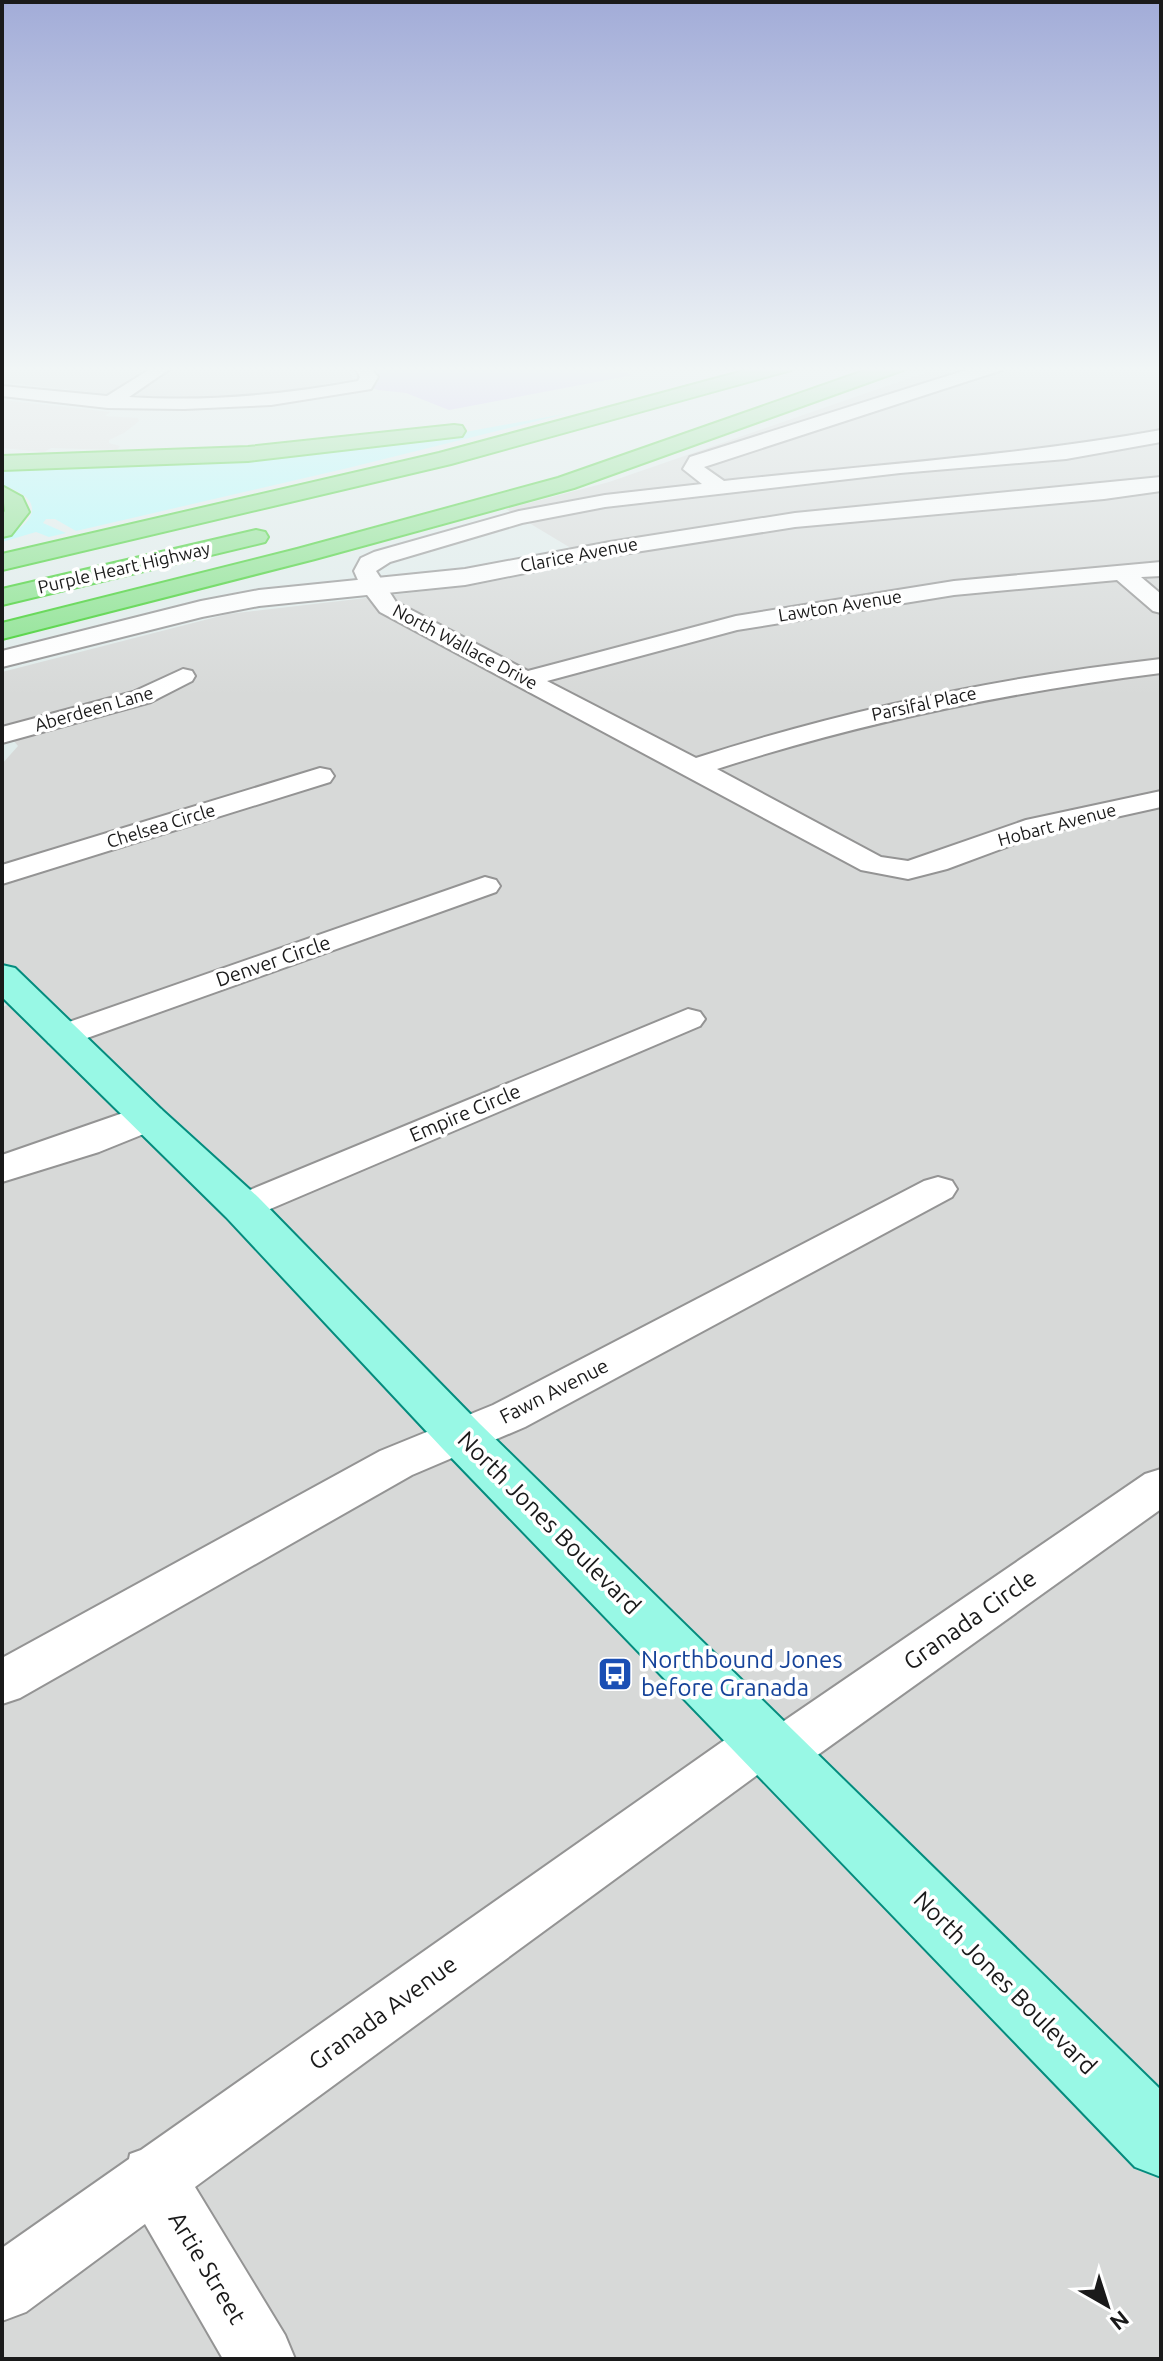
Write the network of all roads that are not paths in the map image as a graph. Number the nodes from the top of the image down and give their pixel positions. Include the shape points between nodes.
1 (369, 476) edge
2 (585, 476) edge
3 (704, 476) edge
4 (822, 476) edge
5 (1161, 484) edge
6 (718, 486) junction
7 (2, 493) edge
8 (2, 530) edge
9 (284, 530) dead end
10 (2, 562) edge
11 (1161, 569) edge
12 (1123, 573) junction
13 (372, 587) junction
14 (2, 597) edge
15 (1161, 606) edge
16 (2, 631) edge
17 (2, 659) edge
18 (1161, 666) edge
19 (183, 676) dead end
20 (525, 679) junction
21 (2, 735) edge
22 (693, 768) junction
23 (320, 776) dead end
24 (1161, 799) edge
25 (908, 870) joint
26 (2, 875) edge
27 (485, 886) dead end
28 (2, 976) edge
29 (688, 1019) dead end
30 (61, 1036) junction
31 (146, 1118) junction
32 (2, 1169) edge
33 (938, 1189) dead end
34 (242, 1207) junction
35 (461, 1436) junction
36 (1161, 1486) edge
37 (2, 1683) edge
38 (772, 1746) junction
39 (1161, 2141) edge
40 (153, 2177) junction
41 (2, 2288) edge
42 (261, 2359) edge

1 - 10 highway, Purple Heart Highway
2 - 16 highway via 321,551
3 - 6 street
4 - 6 street
5 - 13 street, Clarice Avenue via 781,522 465,577
6 - 13 street via 500,522 369,563 365,571
7 - 8 highway via 17,512
9 - 14 highway, Purple Heart Highway
11 - 12 street, Lawton Avenue
12 - 15 street
12 - 20 street, Lawton Avenue via 954,588 736,623
13 - 17 street, Clarice Avenue via 222,604
13 - 20 street, North Wallace Drive via 388,607
18 - 22 street, Parsifal Place via 915,704 784,737
19 - 21 street, Aberdeen Lane via 142,697
20 - 22 street, North Wallace Drive
22 - 25 street, North Wallace Drive via 872,864
23 - 26 street, Chelsea Circle
24 - 25 street, Hobart Avenue via 1036,826
27 - 30 street, Denver Circle
28 - 30 main road, North Jones Boulevard
29 - 34 street, Empire Circle
30 - 31 main road, North Jones Boulevard
31 - 32 street
31 - 34 main road, North Jones Boulevard
33 - 35 street, Fawn Avenue via 509,1416
34 - 35 main road, North Jones Boulevard
35 - 37 street, Fawn Avenue via 396,1463
35 - 38 main road, North Jones Boulevard
36 - 38 street, Granada Circle
38 - 39 main road, North Jones Boulevard
38 - 40 street, Granada Avenue
40 - 41 street, Granada Avenue
40 - 42 street, Artie Street

